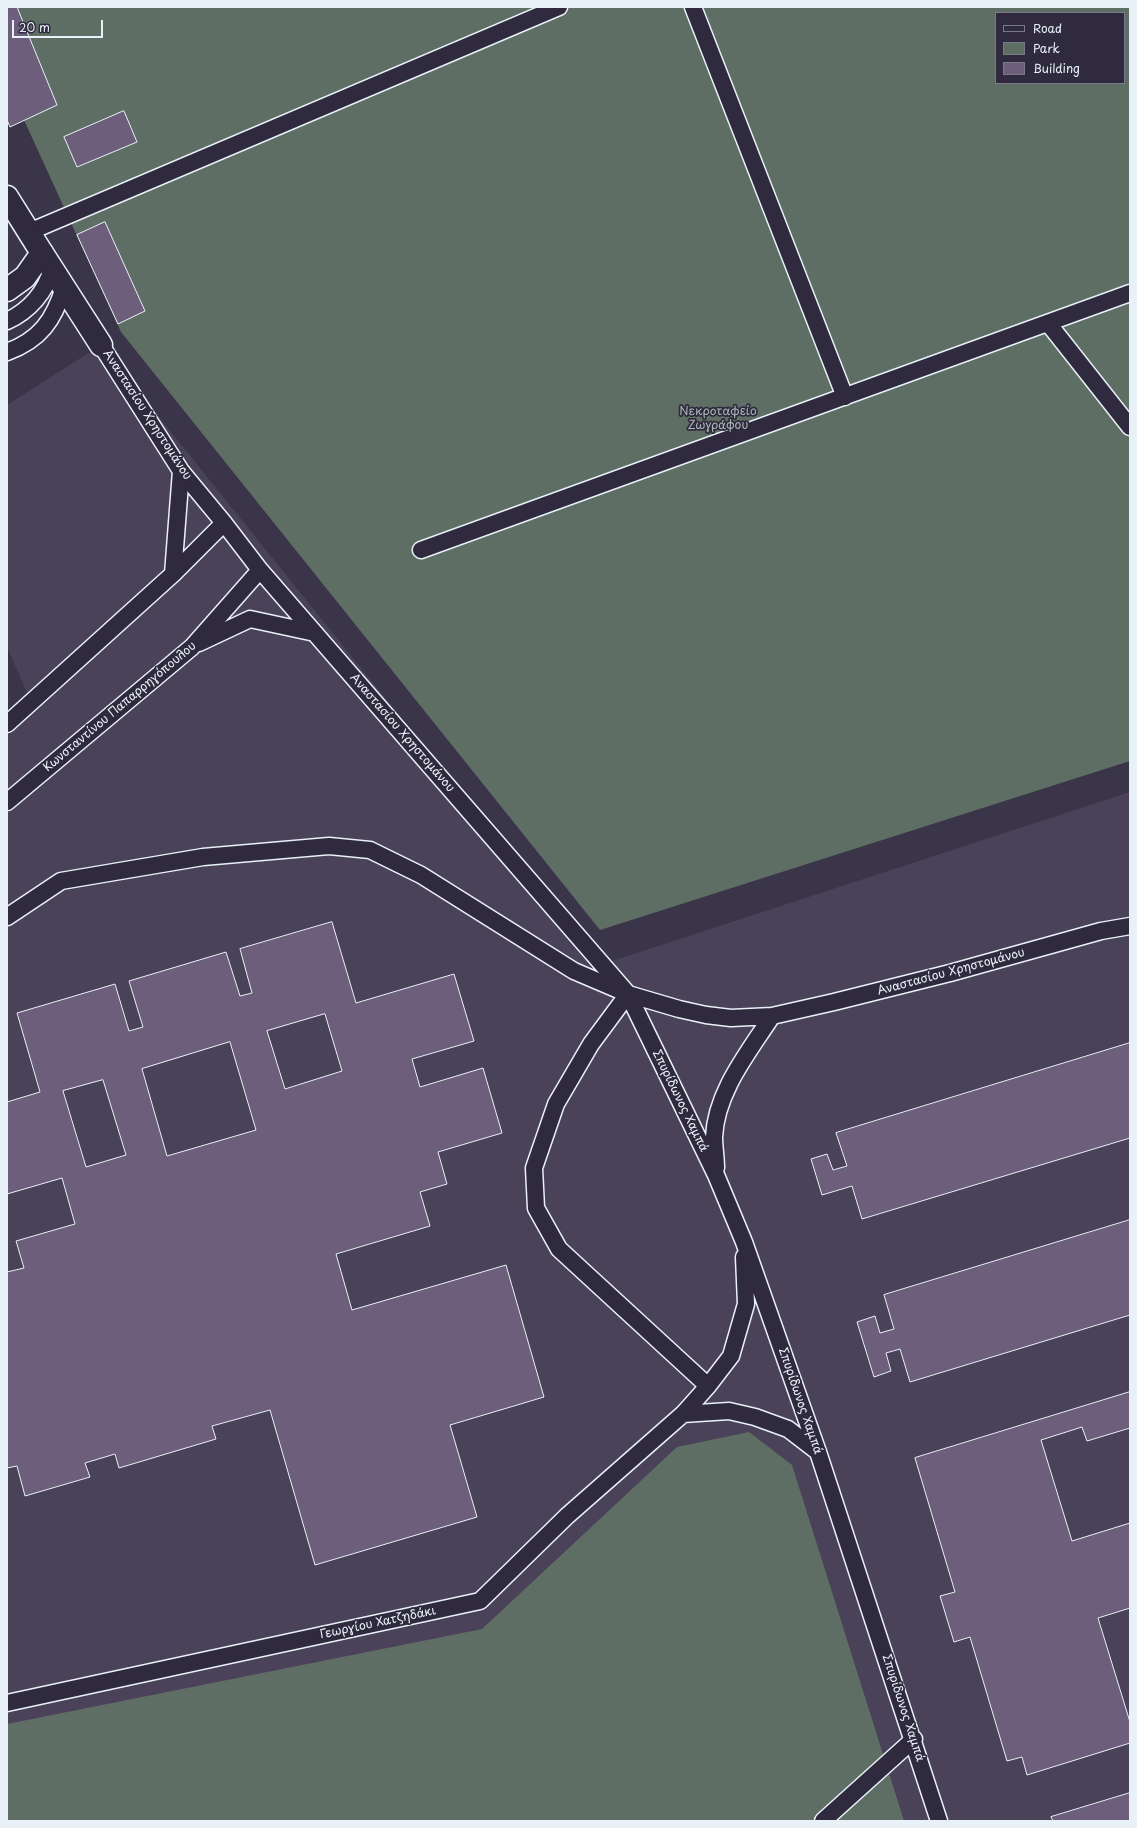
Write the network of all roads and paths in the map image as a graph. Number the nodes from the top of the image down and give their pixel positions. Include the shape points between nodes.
1 (560, 7) edge
2 (693, 7) edge
3 (7, 198) edge
4 (29, 232) junction
5 (47, 260) junction
6 (9, 287) edge
7 (64, 287) junction
8 (1130, 293) edge
9 (7, 321) edge
10 (1048, 323) junction
11 (101, 345) joint
12 (7, 352) edge
13 (845, 397) junction
14 (1130, 428) edge
15 (181, 471) junction
16 (224, 523) junction
17 (421, 550) dead end
18 (260, 570) junction
19 (173, 574) junction
20 (314, 633) junction
21 (192, 647) junction
22 (7, 724) edge
23 (7, 802) edge
24 (7, 917) edge
25 (1130, 926) edge
26 (628, 994) junction
27 (772, 1016) junction
28 (716, 1175) junction
29 (744, 1242) junction
30 (708, 1386) junction
31 (683, 1414) junction
32 (818, 1452) junction
33 (7, 1704) edge
34 (914, 1739) junction
35 (823, 1821) edge
36 (939, 1821) edge

1 - 4 lane
2 - 13 lane
3 - 4 street
4 - 5 street
5 - 6 street
5 - 7 street
5 - 9 lane via 47,283 35,301
7 - 11 street
7 - 12 lane via 57,309 45,327 32,339
8 - 10 lane
10 - 13 lane
10 - 14 lane
11 - 15 lane, Αναστασίου Χρηστομάνου
13 - 17 lane
15 - 16 lane, Αναστασίου Χρηστομάνου
15 - 19 lane
16 - 18 lane, Αναστασίου Χρηστομάνου
16 - 19 lane
18 - 20 lane, Αναστασίου Χρηστομάνου
18 - 21 lane, Κωνσταντίνου Παπαρρηγόπουλου
19 - 22 lane
20 - 21 lane via 250,619
20 - 26 lane, Αναστασίου Χρηστομάνου
21 - 23 lane, Κωνσταντίνου Παπαρρηγόπουλου
24 - 26 lane via 61,881 203,857 329,846 370,850 421,875 574,971
25 - 27 lane, Αναστασίου Χρηστομάνου via 1101,931 950,973
26 - 27 lane, Αναστασίου Χρηστομάνου via 706,1015 731,1018
26 - 28 lane, Σπυρίδωνος Χαμπά
26 - 30 lane via 591,1044 556,1104 534,1168 536,1208 559,1250
27 - 28 lane via 731,1081 720,1110 714,1136
28 - 29 lane, Σπυρίδωνος Χαμπά
29 - 30 lane, Γεωργίου Χατζηδάκι via 746,1304 731,1356
29 - 32 lane, Σπυρίδωνος Χαμπά
30 - 31 lane, Γεωργίου Χατζηδάκι
31 - 32 lane via 729,1411 755,1417 788,1428
31 - 33 lane, Γεωργίου Χατζηδάκι via 567,1516 480,1601
32 - 34 lane, Σπυρίδωνος Χαμπά
34 - 35 lane
34 - 36 lane, Σπυρίδωνος Χαμπά

